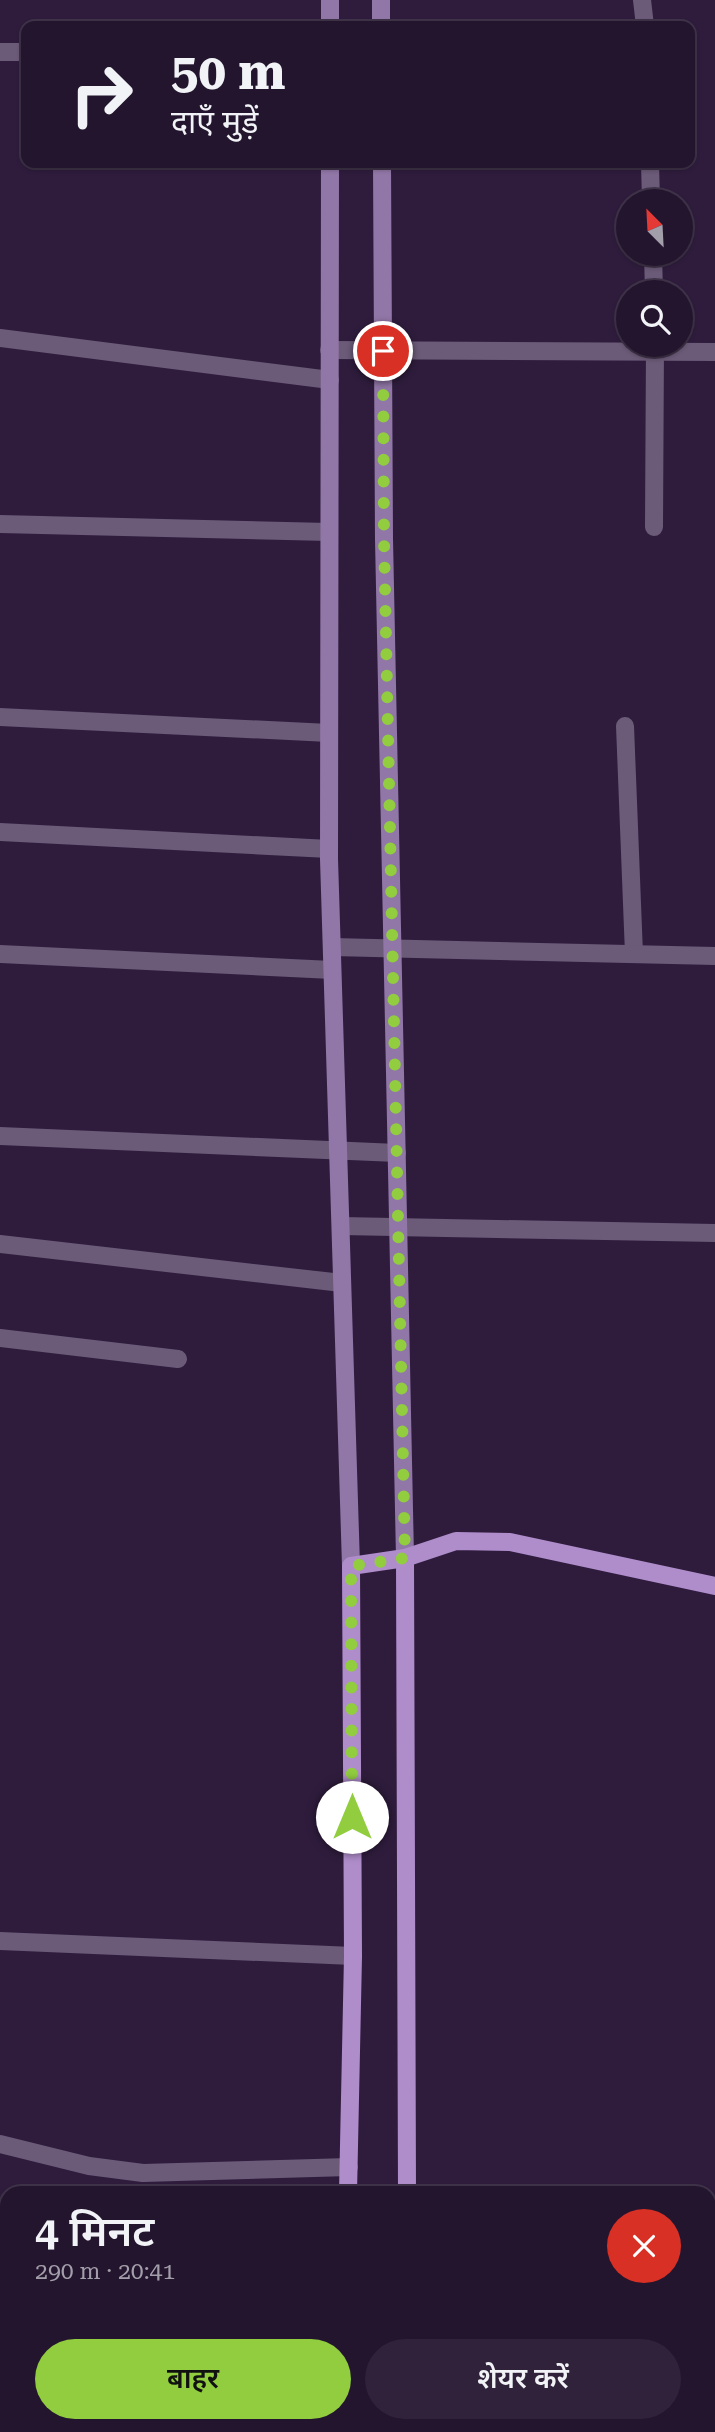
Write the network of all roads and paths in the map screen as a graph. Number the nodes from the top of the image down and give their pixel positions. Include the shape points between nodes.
1 (330, 0) edge
2 (381, 0) edge
3 (642, 0) edge
4 (330, 21) edge
5 (381, 21) edge
6 (644, 21) edge
7 (0, 52) edge
8 (21, 52) edge
9 (330, 168) edge
10 (382, 168) edge
11 (650, 168) edge
12 (651, 189) edge
13 (0, 338) edge
14 (616, 348) edge
15 (329, 350) junction
16 (383, 351) junction
17 (693, 351) edge
18 (715, 352) edge
19 (655, 357) edge
20 (330, 380) junction
21 (0, 523) edge
22 (654, 527) dead end
23 (330, 532) junction
24 (0, 717) edge
25 (625, 726) dead end
26 (329, 733) junction
27 (0, 832) edge
28 (329, 849) junction
29 (332, 947) junction
30 (393, 948) junction
31 (0, 954) edge
32 (634, 954) junction
33 (715, 956) edge
34 (332, 970) junction
35 (0, 1136) edge
36 (338, 1150) junction
37 (397, 1153) junction
38 (341, 1226) junction
39 (398, 1229) junction
40 (715, 1233) edge
41 (0, 1244) edge
42 (342, 1283) junction
43 (0, 1338) edge
44 (178, 1359) dead end
45 (405, 1558) junction
46 (351, 1566) junction
47 (715, 1586) edge
48 (0, 1941) edge
49 (352, 1956) junction
50 (0, 2144) edge
51 (349, 2167) junction
52 (348, 2186) edge
53 (407, 2186) edge

1 - 4 main road
2 - 5 main road
3 - 6 street
7 - 8 street
9 - 15 main road
10 - 16 main road
11 - 12 street
13 - 20 street
14 - 16 street
15 - 16 street
15 - 20 main road
16 - 30 main road
17 - 18 street
19 - 22 street
20 - 23 main road
21 - 23 street
23 - 26 main road
24 - 26 street
25 - 32 street
26 - 28 main road
27 - 28 street
28 - 29 main road
29 - 30 street
29 - 34 main road
30 - 32 street
30 - 37 main road
31 - 34 street
32 - 33 street
34 - 36 main road
35 - 36 street
36 - 37 street
36 - 38 main road
37 - 39 main road
38 - 39 street
38 - 42 main road
39 - 40 street
39 - 45 main road
41 - 42 street
42 - 46 main road
43 - 44 street
45 - 46 main road
45 - 47 main road via 456,1541 510,1542
45 - 53 main road
46 - 49 main road
48 - 49 street
49 - 51 main road
50 - 51 street via 89,2166 143,2173
51 - 52 main road

